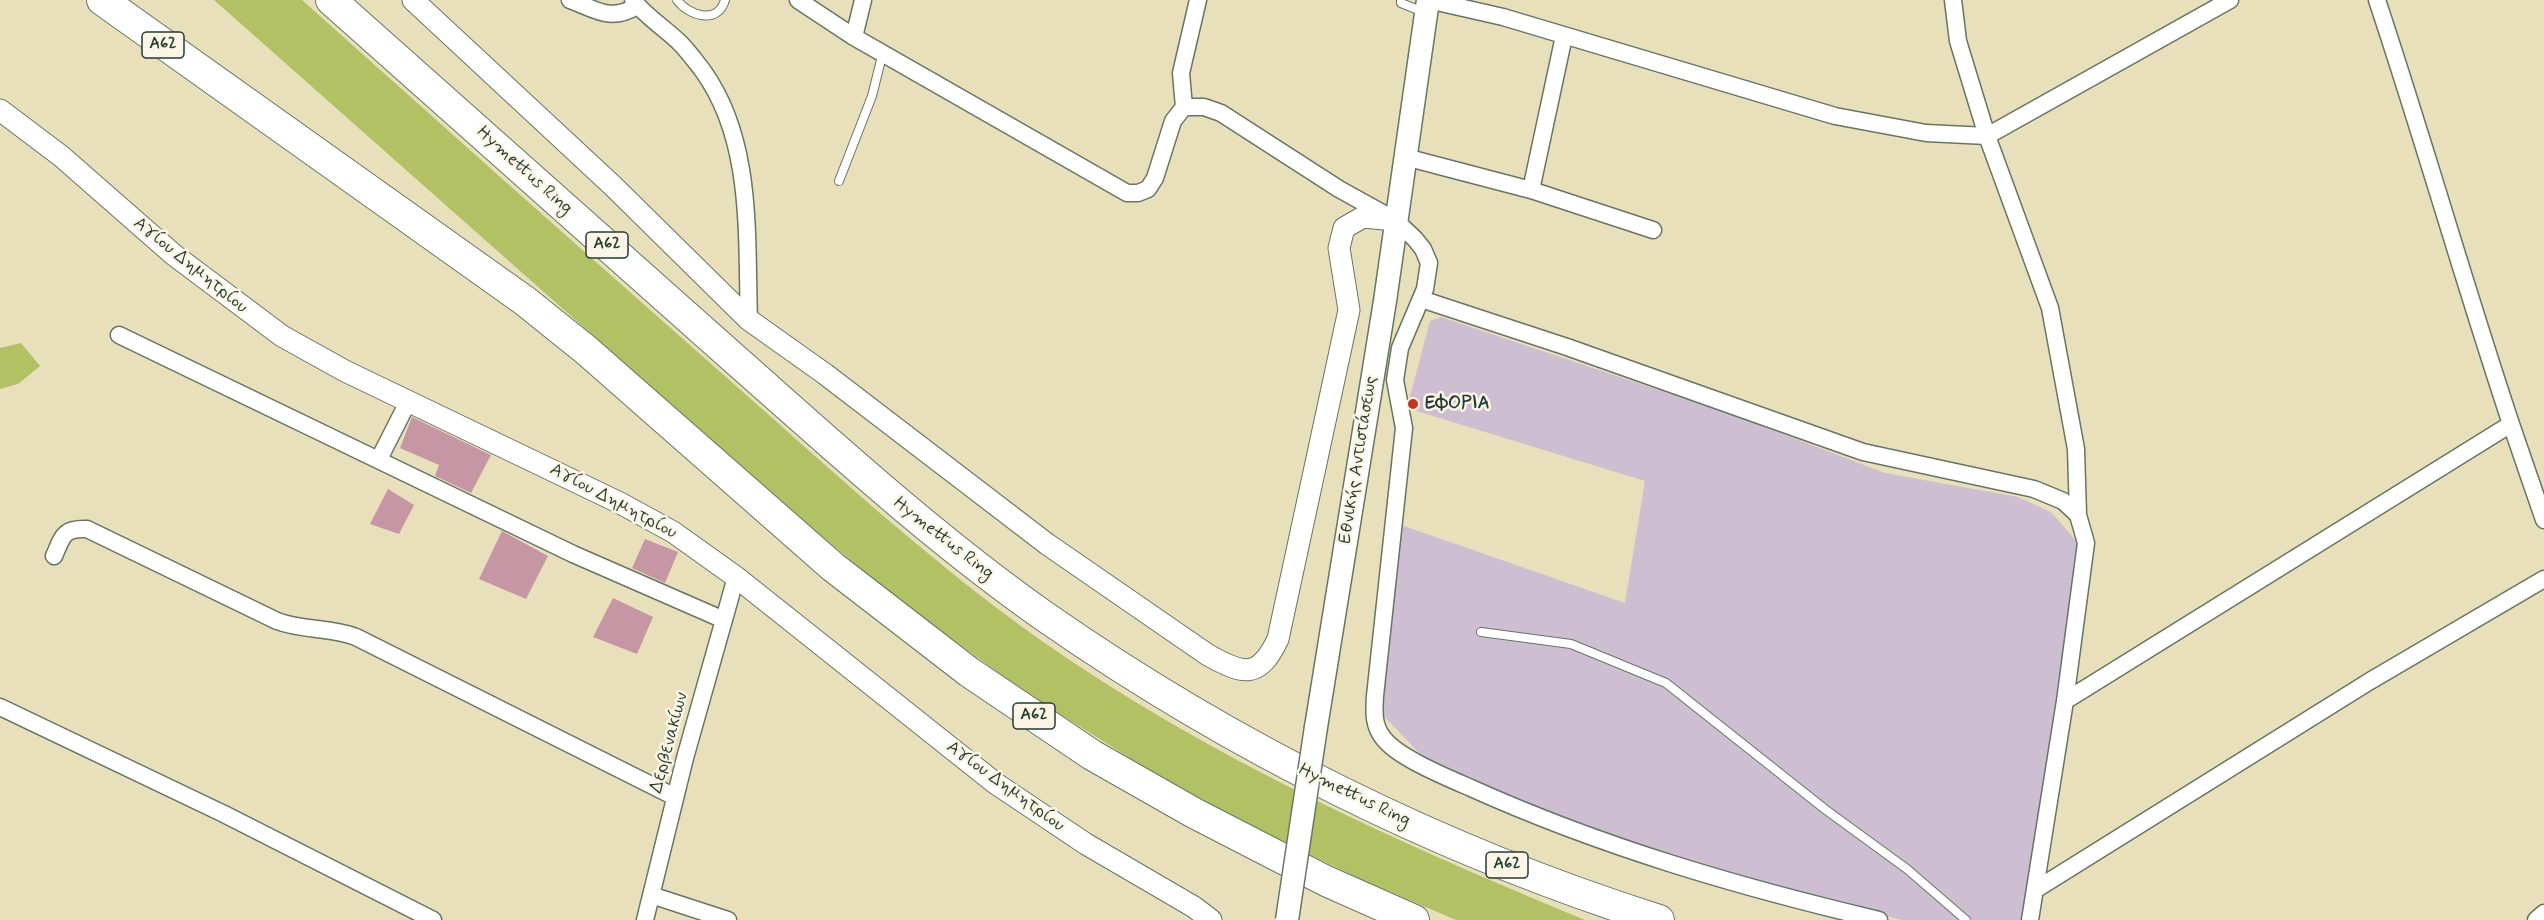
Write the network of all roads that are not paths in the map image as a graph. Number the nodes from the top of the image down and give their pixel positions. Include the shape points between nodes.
1 (102, 0) edge
2 (331, 0) edge
3 (413, 0) edge
4 (570, 0) edge
5 (677, 0) edge
6 (725, 0) edge
7 (798, 0) edge
8 (862, 0) edge
9 (1198, 0) edge
10 (1401, 0) edge
11 (1953, 0) edge
12 (2230, 0) edge
13 (2377, 0) edge
14 (635, 3) edge
15 (1427, 4) edge
16 (1564, 36) junction
17 (854, 37) junction
18 (883, 52) junction
19 (1184, 107) junction
20 (0, 110) edge
21 (1987, 136) junction
22 (1405, 157) junction
23 (838, 181) dead end
24 (1531, 190) junction
25 (1395, 220) junction
26 (1653, 230) dead end
27 (1422, 299) junction
28 (749, 320) junction
29 (119, 335) dead end
30 (408, 402) junction
31 (2511, 424) junction
32 (379, 459) junction
33 (2078, 515) junction
34 (2544, 520) edge
35 (54, 556) dead end
36 (736, 577) junction
37 (2544, 579) edge
38 (724, 620) junction
39 (1481, 632) dead end
40 (2065, 701) junction
41 (0, 707) edge
42 (675, 797) junction
43 (2035, 890) junction
44 (651, 896) junction
45 (2544, 913) edge
46 (433, 920) edge
47 (645, 920) edge
48 (728, 920) edge
49 (1211, 920) edge
50 (1287, 920) edge
51 (1414, 920) edge
52 (1659, 920) edge
53 (1879, 920) edge
54 (1966, 920) edge
55 (2030, 920) edge
56 (2536, 920) edge

1 - 51 highway, Α62 via 525,301 833,567 969,672 1092,755 1194,813 1326,881
2 - 52 highway, Hymettus Ring / Α62 via 848,461 976,567 1043,615 1183,706 1328,785 1479,854
3 - 28 street via 613,186
4 - 14 street via 608,15 624,14
5 - 6 lane via 699,16 719,10
7 - 17 street
8 - 17 street
9 - 19 street via 1181,73
10 - 15 lane
11 - 21 street via 1958,41
12 - 21 street
13 - 31 street
14 - 28 street via 681,44 720,100 745,196
15 - 16 street via 1468,8
15 - 22 main road, Εθνικής Αντιστάσεως
16 - 21 street via 1835,116 1926,133
16 - 24 street
17 - 18 street
18 - 19 street via 1127,193 1148,189 1173,121
18 - 23 lane via 872,96
19 - 25 street via 1203,107 1221,113
20 - 30 street, Αγίου Δημητρίου via 242,307 319,357
21 - 33 street via 2050,308 2076,449
22 - 24 street
22 - 25 main road, Εθνικής Αντιστάσεως
24 - 26 street
25 - 27 street via 1415,239 1429,263
25 - 28 street via 1363,217 1344,228 1339,248 1349,310 1278,639 1259,668 1246,671 1208,655 1047,544
25 - 50 main road, Εθνικής Αντιστάσεως, bridge
27 - 33 street via 1863,452 2034,489 2063,501
27 - 53 street via 1400,348 1395,380 1404,428 1374,705 1383,738 1392,748 1443,776 1609,844 1737,884
29 - 32 street
30 - 32 street
30 - 36 street, Αγίου Δημητρίου via 636,510
31 - 34 street
31 - 40 street
32 - 38 street via 573,554
33 - 40 street via 2086,543
35 - 42 street via 64,534 72,528 87,529 277,621 356,637
36 - 38 street, Δερβενακίων
36 - 49 street, Αγίου Δημητρίου via 995,783 1117,864
37 - 43 street via 2370,681
38 - 42 street, Δερβενακίων
39 - 54 lane via 1571,644 1666,683
40 - 43 street
41 - 46 street
42 - 44 street, Δερβενακίων
43 - 55 street
44 - 47 street, Δερβενακίων
44 - 48 street
45 - 56 street

